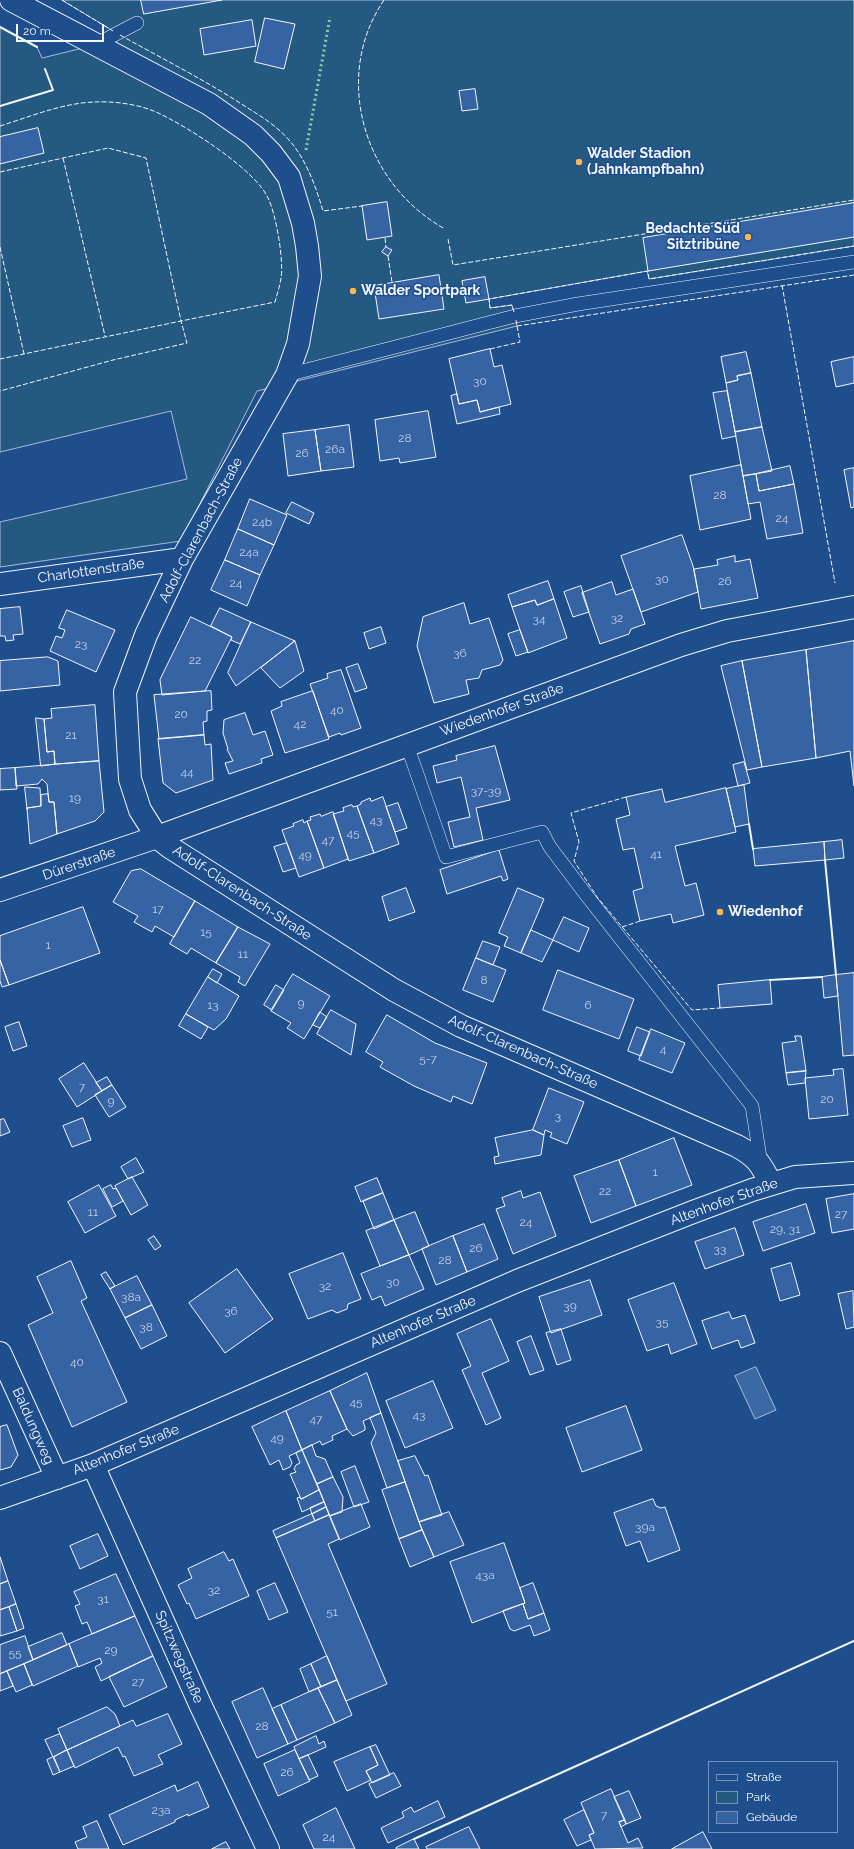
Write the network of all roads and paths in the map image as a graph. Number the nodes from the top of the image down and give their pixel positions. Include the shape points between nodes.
1 (10, 0) edge
2 (137, 23) dead end
3 (96, 45) junction
4 (854, 262) edge
5 (287, 375) junction
6 (182, 559) junction
7 (0, 584) edge
8 (854, 607) edge
9 (407, 745) junction
10 (157, 837) junction
11 (0, 890) edge
12 (760, 1164) junction
13 (854, 1173) edge
14 (771, 1184) junction
15 (0, 1353) edge
16 (93, 1465) junction
17 (57, 1478) junction
18 (0, 1498) edge
19 (268, 1849) edge

1 - 3 street, Adolf-Clarenbach-Straße
2 - 3 lane
3 - 5 street, Adolf-Clarenbach-Straße via 209,104 253,136 290,177 303,224 310,276 298,344
4 - 5 lane via 515,316
5 - 6 street, Adolf-Clarenbach-Straße
6 - 7 street, Charlottenstraße
6 - 10 street, Adolf-Clarenbach-Straße via 146,635 125,692 130,779 140,810
8 - 9 street, Wiedenhofer Straße via 728,631 681,645
9 - 10 street, Wiedenhofer Straße
9 - 12 lane via 446,858 542,832 550,847 587,896 752,1106
10 - 11 street, Dürerstraße
10 - 12 street, Adolf-Clarenbach-Straße via 400,994 461,1026 737,1146 748,1152
12 - 14 street, Adolf-Clarenbach-Straße
13 - 14 street, Altenhofer Straße via 795,1177
14 - 16 street, Altenhofer Straße via 517,1281
15 - 17 street, Baldungweg
16 - 17 street, Altenhofer Straße
16 - 19 street, Spitzwegstraße
17 - 18 street, Altenhofer Straße

